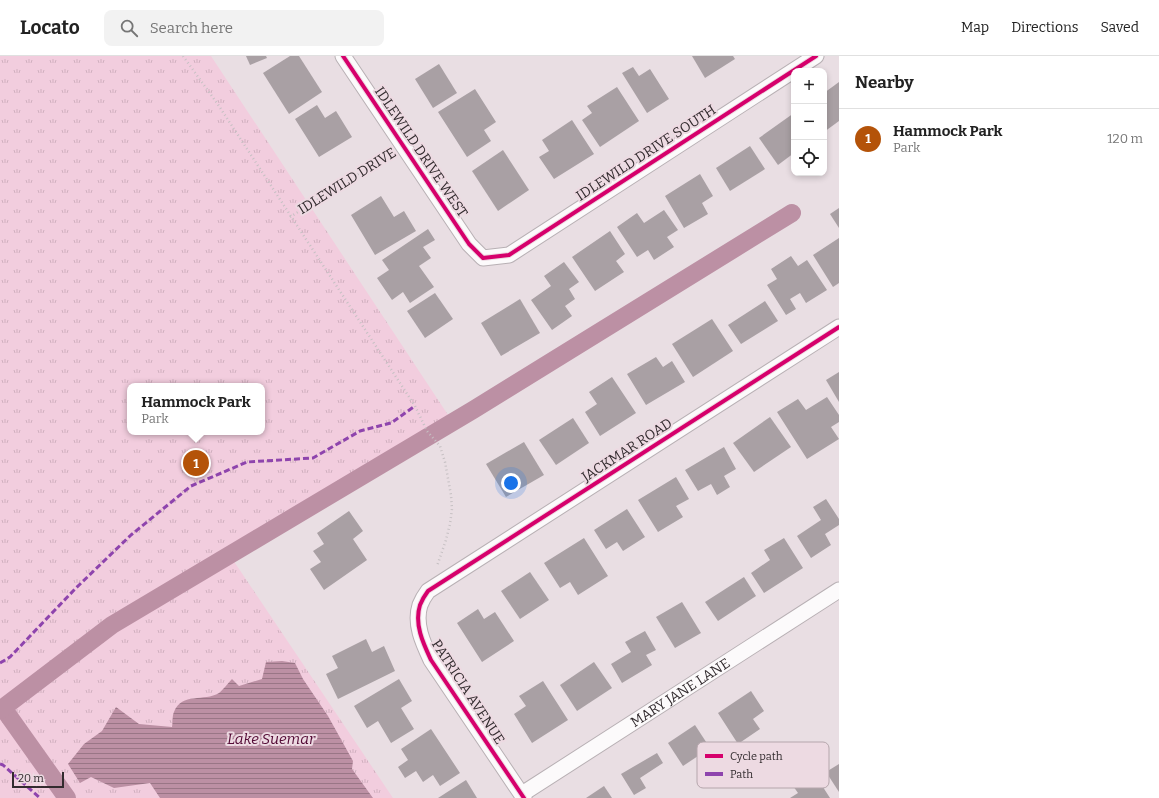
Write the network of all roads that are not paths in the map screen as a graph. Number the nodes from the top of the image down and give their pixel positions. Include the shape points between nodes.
1 (343, 56) edge
2 (816, 56) edge
3 (483, 258) joint
4 (839, 327) edge
5 (839, 590) edge
6 (428, 591) joint
7 (523, 796) edge

1 - 3 street, IDLEWILD DRIVE WEST via 469,244
2 - 3 street, IDLEWILD DRIVE SOUTH via 509,255
4 - 6 street, JACKMAR ROAD
5 - 7 street, MARY JANE LANE
6 - 7 street, PATRICIA AVENUE via 420,605 419,622 422,640 431,660

